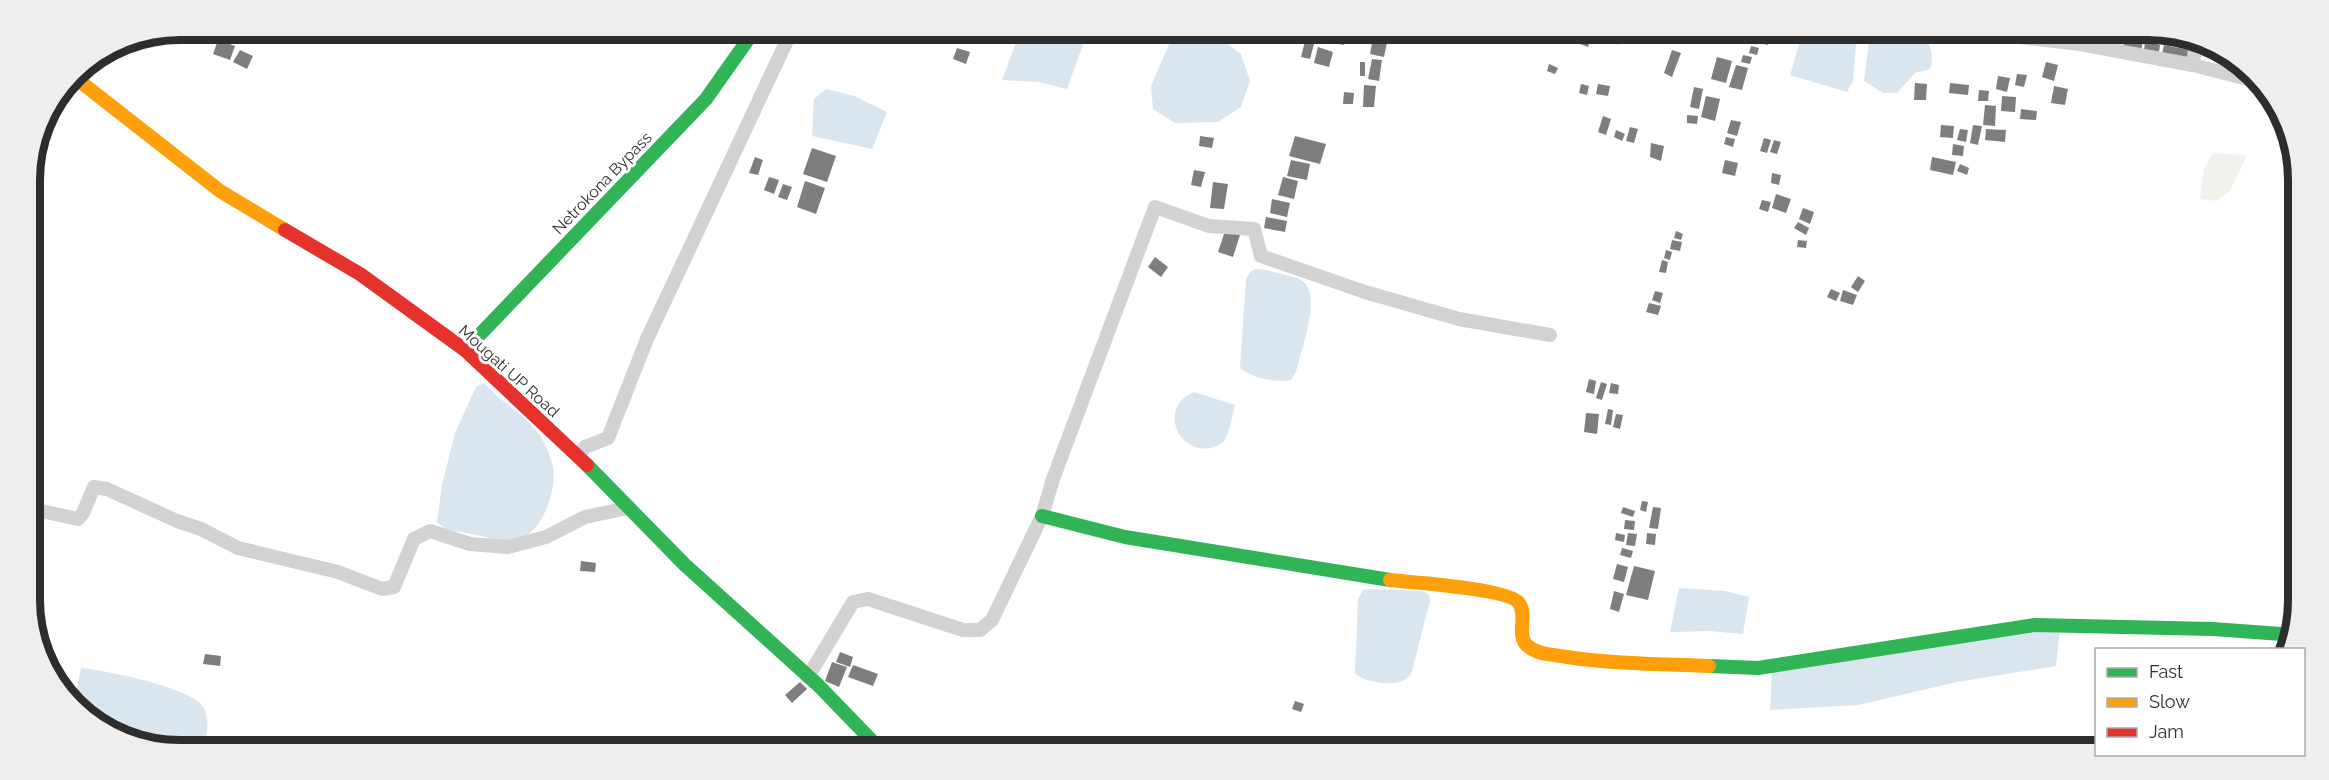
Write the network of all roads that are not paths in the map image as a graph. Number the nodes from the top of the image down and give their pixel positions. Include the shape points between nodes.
1 (2046, 40) edge
2 (747, 41) edge
3 (786, 41) edge
4 (2195, 49) edge
5 (2193, 65) junction
6 (2244, 78) edge
7 (80, 82) edge
8 (1550, 335) dead end
9 (465, 350) junction
10 (578, 456) junction
11 (628, 508) junction
12 (40, 511) edge
13 (1042, 516) junction
14 (2284, 634) edge
15 (808, 677) junction
16 (871, 740) edge

1 - 5 street
2 - 9 street, Netrokona Bypass via 706,99
3 - 10 street via 647,339 608,438 585,447
4 - 5 street
5 - 6 street
7 - 9 street, Mougati UP Road via 220,191 360,274
8 - 13 street via 1459,319 1365,292 1261,256 1254,229 1209,226 1155,207
9 - 10 street, Mougati UP Road
10 - 11 street, Mougati UP Road
11 - 12 street via 585,517 546,537 508,547 470,544 430,531 414,539 394,587 382,589 338,572 238,548 107,489 94,487 78,519
11 - 15 street, Mougati UP Road via 685,566
13 - 14 street via 1125,537 1513,598 1522,613 1521,636 1527,646 1537,652 1597,661 1758,668 2035,625
13 - 15 street via 992,620 980,630 963,630 868,599 853,602
15 - 16 street, Mougati UP Road

